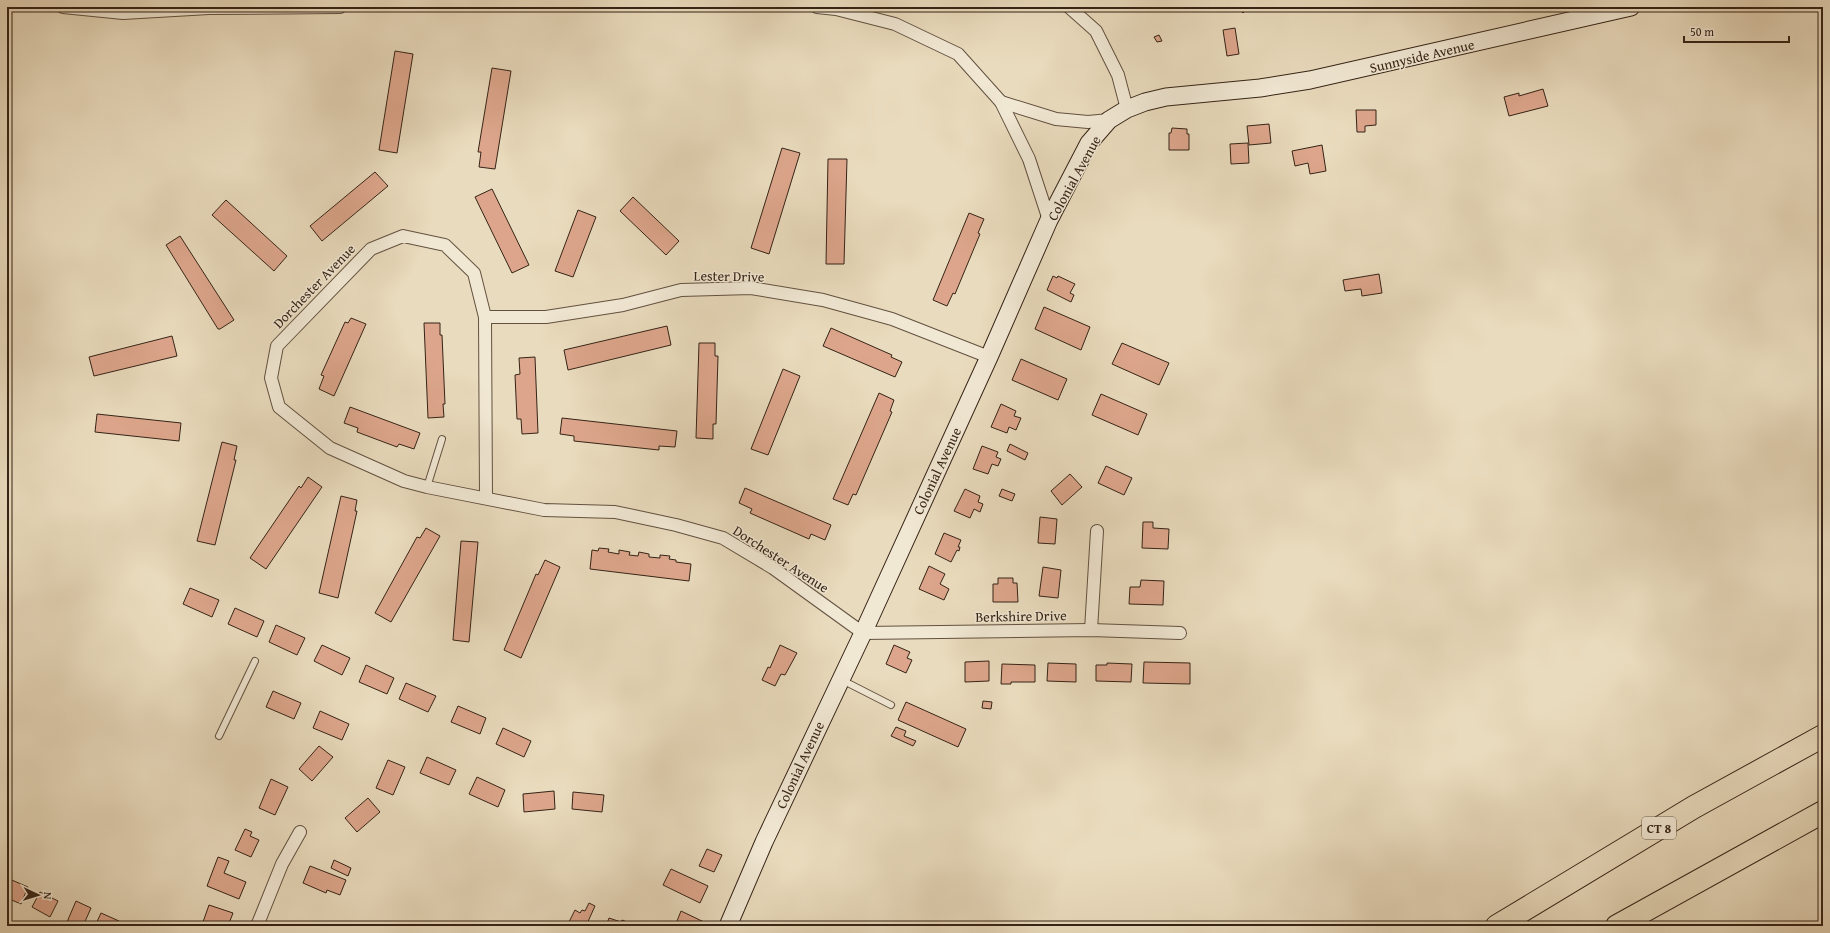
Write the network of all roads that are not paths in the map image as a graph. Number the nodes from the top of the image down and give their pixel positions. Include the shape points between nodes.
1 (63, 7) edge
2 (340, 7) edge
3 (817, 7) edge
4 (1069, 7) edge
5 (1631, 7) edge
6 (209, 8) edge
7 (1212, 91) joint
8 (1000, 102) junction
9 (1127, 109) junction
10 (1109, 120) junction
11 (1049, 220) junction
12 (485, 317) junction
13 (989, 357) junction
14 (442, 439) dead end
15 (427, 486) junction
16 (486, 498) junction
17 (1097, 531) dead end
18 (1090, 630) junction
19 (862, 633) junction
20 (1180, 633) dead end
21 (255, 661) dead end
22 (841, 680) junction
23 (891, 704) dead end
24 (219, 736) dead end
25 (1823, 736) edge
26 (1823, 812) edge
27 (300, 832) dead end
28 (257, 926) edge
29 (728, 926) edge
30 (1497, 926) edge
31 (1617, 926) edge

1 - 6 street via 123,13
2 - 6 street
3 - 8 street via 836,9 895,24 958,54
4 - 9 street via 1096,31 1118,75
5 - 7 street, Sunnyside Avenue via 1310,80 1260,88
7 - 9 street, Colonial Avenue via 1166,97
8 - 10 street via 1056,120
8 - 11 street via 1029,159
9 - 10 street, Colonial Avenue
10 - 11 street, Colonial Avenue via 1089,143
11 - 13 street, Colonial Avenue
12 - 13 street, Lester Drive via 546,317 622,305 681,290 751,288 823,300 892,319
12 - 15 street, Dorchester Avenue via 474,273 450,249 445,245 403,236 371,249 277,346 271,378 279,407 330,448 404,481
12 - 16 street, Dorchester Avenue
13 - 19 street, Colonial Avenue
14 - 15 lane
15 - 16 street, Dorchester Avenue
16 - 19 street, Dorchester Avenue via 544,510 614,512 723,538 773,568
17 - 18 street
18 - 19 street, Berkshire Drive
18 - 20 street, Berkshire Drive
19 - 22 street, Colonial Avenue
21 - 24 lane
22 - 23 lane
22 - 29 street, Colonial Avenue via 764,842
25 - 30 highway, CT 8 via 1694,807
26 - 31 highway
27 - 28 street via 282,864

